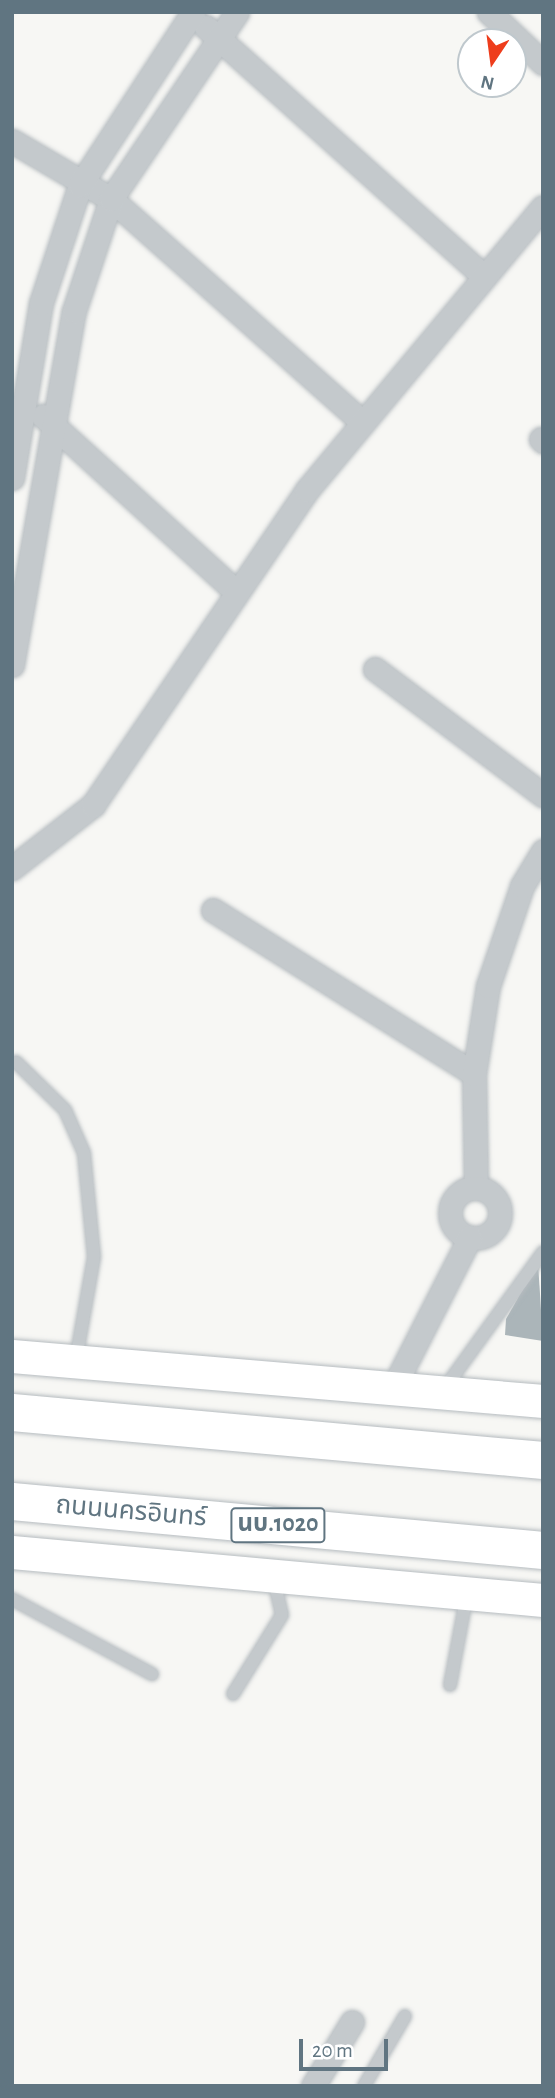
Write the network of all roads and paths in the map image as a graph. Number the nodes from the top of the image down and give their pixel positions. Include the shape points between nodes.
1 (237, 12) edge
2 (489, 12) edge
3 (190, 13) edge
4 (217, 36) junction
5 (543, 63) edge
6 (12, 141) edge
7 (80, 185) junction
8 (111, 199) junction
9 (543, 207) edge
10 (484, 276) junction
11 (18, 398) edge
12 (361, 421) junction
13 (51, 422) junction
14 (12, 478) edge
15 (234, 590) junction
16 (18, 597) edge
17 (12, 666) edge
18 (375, 669) dead end
19 (543, 795) edge
20 (543, 851) edge
21 (12, 868) edge
22 (213, 910) dead end
23 (16, 1062) dead end
24 (474, 1074) junction
25 (475, 1188) junction
26 (470, 1237) junction
27 (543, 1252) edge
28 (12, 1356) edge
29 (76, 1362) junction
30 (393, 1388) junction
31 (442, 1392) junction
32 (543, 1401) edge
33 (12, 1412) edge
34 (543, 1460) edge
35 (12, 1501) edge
36 (543, 1550) edge
37 (12, 1552) edge
38 (273, 1576) junction
39 (467, 1594) junction
40 (12, 1599) edge
41 (543, 1600) edge
42 (152, 1674) dead end
43 (450, 1685) dead end
44 (233, 1694) dead end
45 (405, 2016) dead end
46 (352, 2022) dead end
47 (313, 2086) edge
48 (365, 2086) edge

1 - 4 street
2 - 5 street
3 - 4 street
3 - 7 street
4 - 8 street
4 - 10 street
6 - 7 street
7 - 8 street
7 - 11 street via 41,303
8 - 12 street
8 - 13 street via 74,311
9 - 10 street
10 - 12 street
11 - 13 street
11 - 14 street
12 - 15 street
13 - 15 street
13 - 16 street
15 - 21 street via 93,805
16 - 17 street
18 - 19 street
20 - 24 street via 522,886 488,986
22 - 24 street
23 - 29 lane via 65,1110 84,1153 94,1257
24 - 25 street
25 - 26 street via 458,1194 450,1210 455,1228
25 - 26 street via 494,1197 500,1215 490,1233
26 - 30 street
27 - 31 lane
28 - 29 main road
29 - 30 main road
30 - 31 main road
31 - 32 main road
33 - 34 main road
35 - 36 main road, ถนนนครอินทร์ / นบ.1020
37 - 38 main road, ถนนนครอินทร์ / นบ.1020
38 - 39 main road, ถนนนครอินทร์ / นบ.1020
38 - 44 lane via 282,1615
39 - 41 main road, ถนนนครอินทร์ / นบ.1020
39 - 43 lane
40 - 42 lane
45 - 48 lane
46 - 47 street

